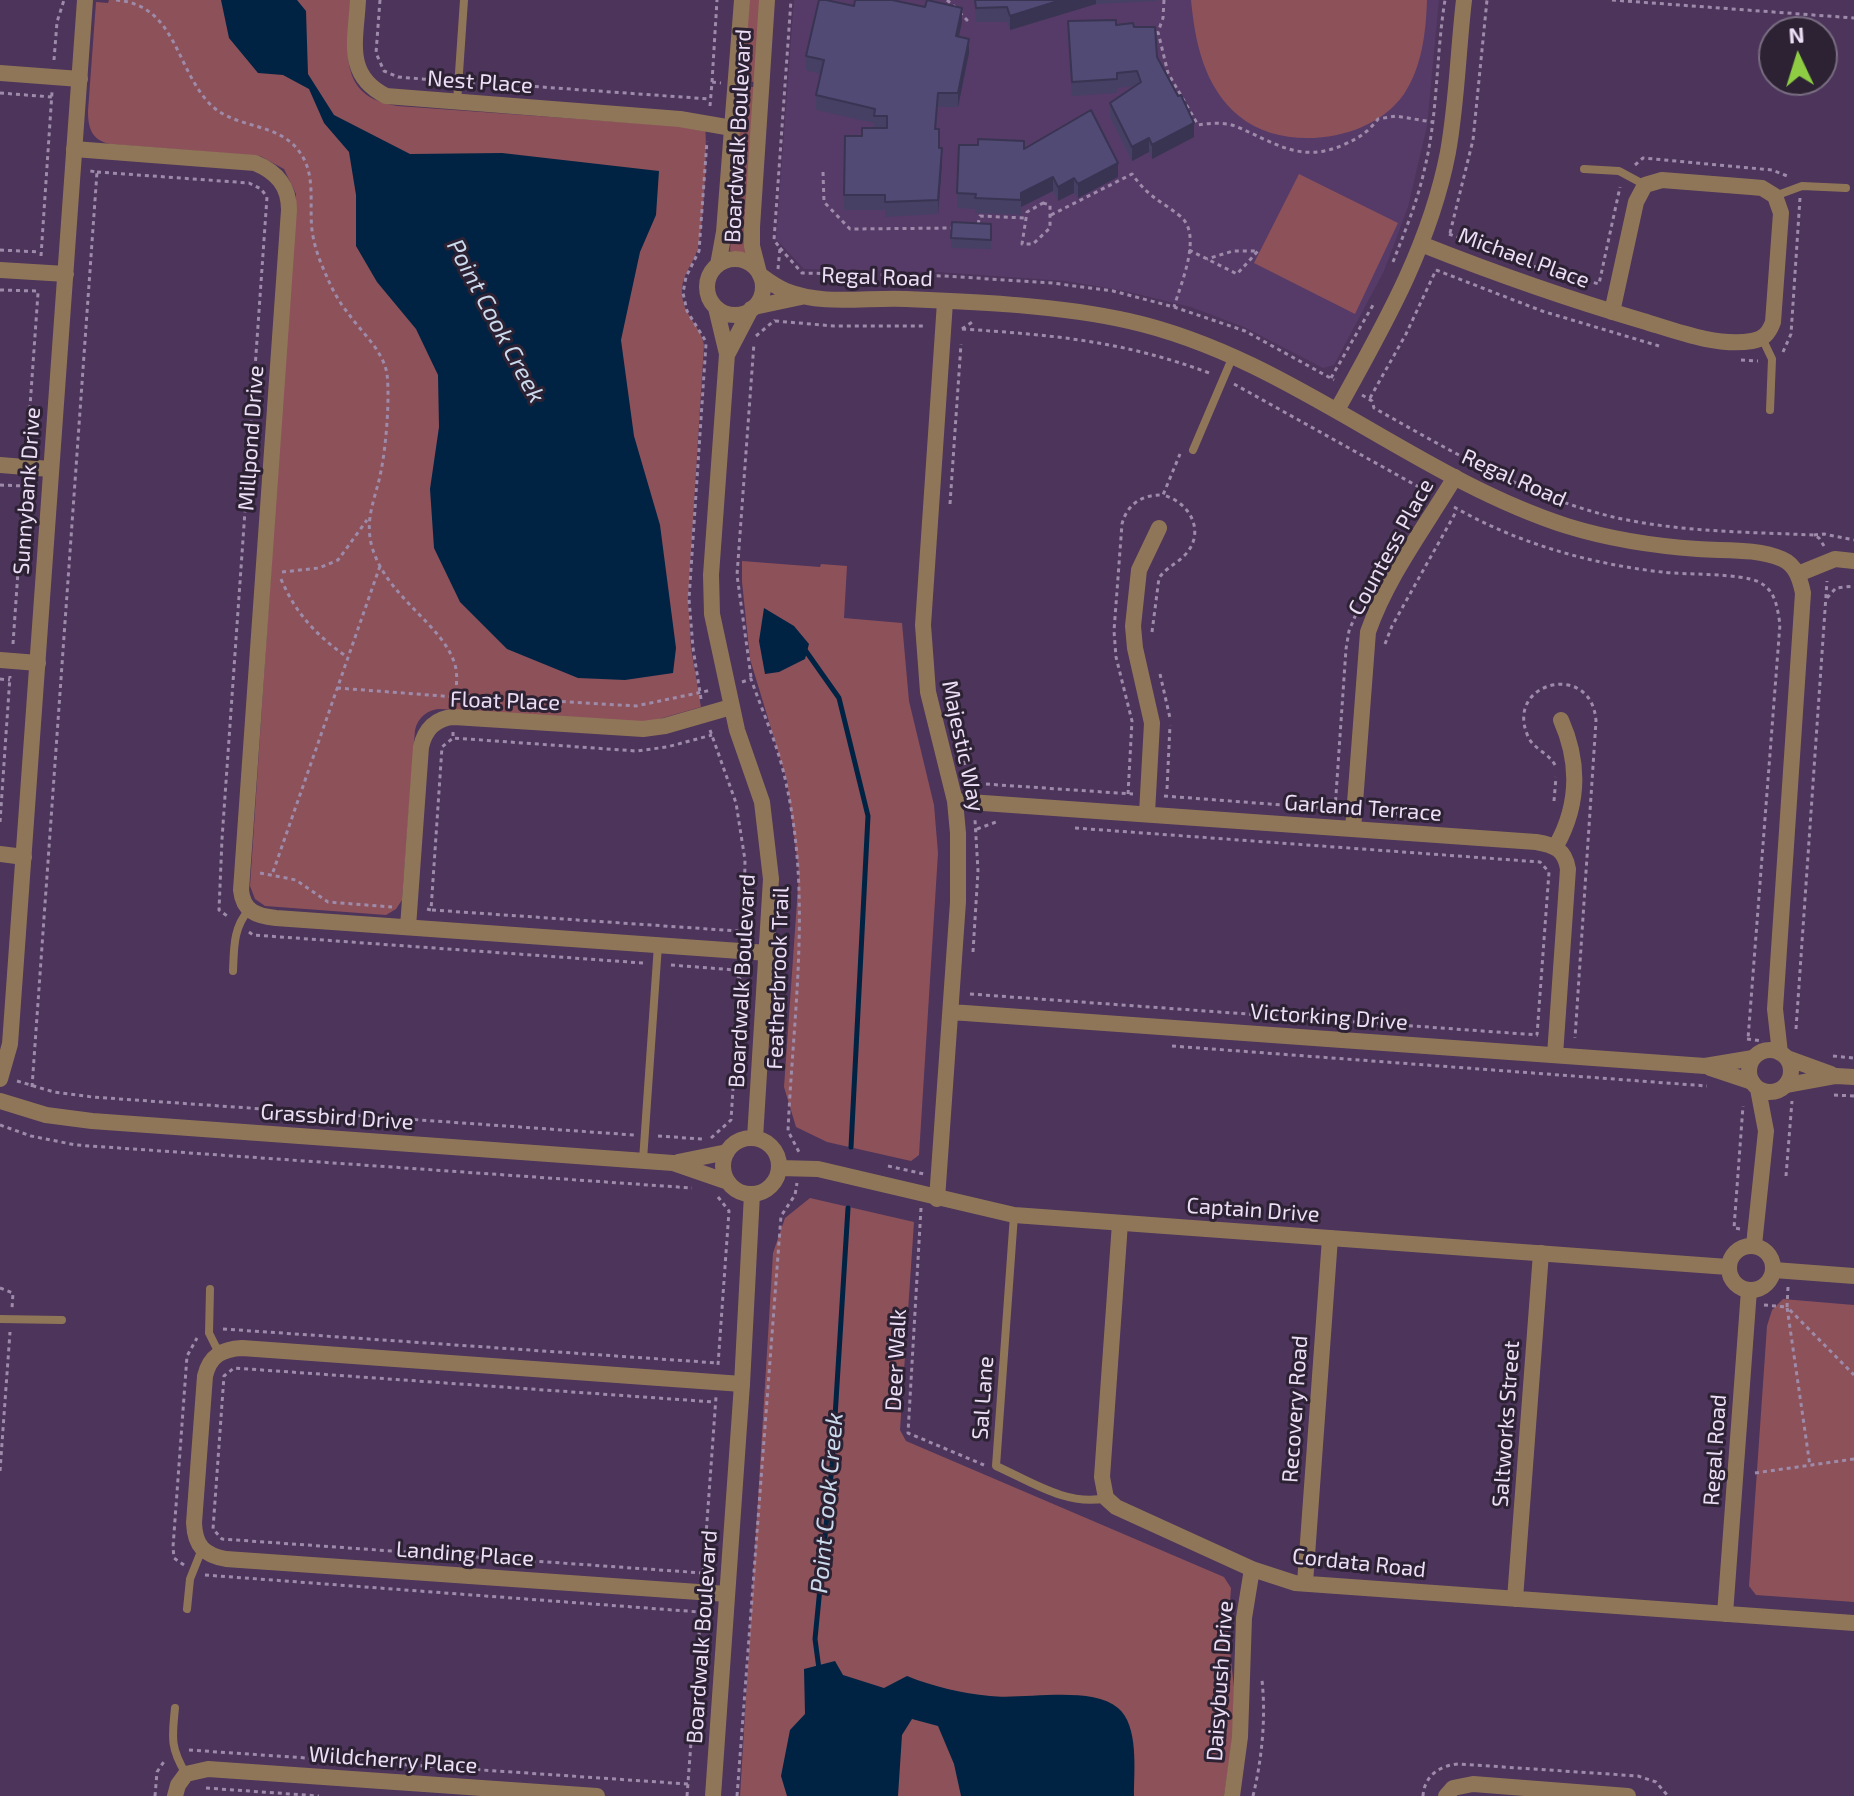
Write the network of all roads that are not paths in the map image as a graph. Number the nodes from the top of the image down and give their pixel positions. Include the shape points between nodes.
1 (85, 0) edge
2 (358, 0) edge
3 (464, 0) edge
4 (742, 0) edge
5 (767, 0) edge
6 (1464, 0) edge
7 (0, 73) edge
8 (80, 79) junction
9 (457, 102) junction
10 (733, 122) junction
11 (74, 149) junction
12 (1584, 169) dead end
13 (1645, 185) junction
14 (1846, 188) dead end
15 (1775, 196) junction
16 (1421, 244) junction
17 (718, 265) junction
18 (0, 270) edge
19 (66, 274) junction
20 (759, 274) junction
21 (776, 294) junction
22 (945, 302) junction
23 (716, 308) junction
24 (753, 308) junction
25 (1612, 312) junction
26 (1762, 338) junction
27 (727, 354) junction
28 (1233, 355) junction
29 (1337, 410) junction
30 (1770, 410) dead end
31 (1193, 450) dead end
32 (0, 465) edge
33 (50, 469) junction
34 (1455, 477) junction
35 (1159, 528) dead end
36 (1854, 561) edge
37 (1798, 574) junction
38 (6, 661) edge
39 (38, 663) junction
40 (731, 707) junction
41 (1561, 720) dead end
42 (955, 801) junction
43 (1147, 813) junction
44 (1353, 829) junction
45 (1556, 846) junction
46 (0, 854) edge
47 (24, 857) junction
48 (249, 910) junction
49 (408, 927) junction
50 (658, 944) junction
51 (768, 953) junction
52 (233, 971) dead end
53 (1775, 1009) junction
54 (951, 1012) junction
55 (1787, 1051) junction
56 (1555, 1055) junction
57 (1757, 1055) junction
58 (1705, 1066) junction
59 (1836, 1076) junction
60 (1, 1077) edge
61 (1854, 1077) edge
62 (1789, 1085) junction
63 (1755, 1086) junction
64 (0, 1101) edge
65 (1766, 1131) junction
66 (755, 1138) junction
67 (727, 1152) junction
68 (643, 1160) junction
69 (706, 1164) junction
70 (779, 1168) junction
71 (728, 1182) junction
72 (752, 1194) junction
73 (929, 1197) junction
74 (1014, 1215) junction
75 (1120, 1223) junction
76 (1330, 1238) junction
77 (1755, 1238) junction
78 (1541, 1253) junction
79 (1728, 1267) junction
80 (1781, 1271) junction
81 (1854, 1276) edge
82 (210, 1289) dead end
83 (1749, 1297) junction
84 (0, 1319) edge
85 (62, 1320) dead end
86 (219, 1353) junction
87 (742, 1384) junction
88 (1106, 1498) junction
89 (202, 1549) junction
90 (1252, 1569) junction
91 (1305, 1583) junction
92 (727, 1594) junction
93 (1515, 1599) junction
94 (187, 1609) dead end
95 (1725, 1614) junction
96 (1854, 1623) edge
97 (175, 1708) dead end
98 (186, 1774) junction
99 (175, 1796) edge
100 (597, 1796) edge
101 (713, 1796) edge
102 (1232, 1796) edge
103 (1446, 1796) edge
104 (1628, 1796) edge

1 - 8 street, Sunnybank Drive
2 - 9 street, Nest Place via 356,61 367,84 386,96
3 - 9 lane
4 - 10 street, Boardwalk Boulevard
5 - 20 street, Boardwalk Boulevard via 752,227
6 - 16 street via 1447,154
7 - 8 street
8 - 11 street, Sunnybank Drive
9 - 10 street, Nest Place
10 - 17 street, Boardwalk Boulevard
11 - 19 street, Sunnybank Drive
11 - 48 street, Millpond Drive via 255,163 275,174 288,193 241,895
12 - 13 lane via 1625,174
13 - 15 street via 1662,180 1704,183 1762,188
13 - 25 street, Michael Place via 1636,202
14 - 15 lane via 1796,187
15 - 26 street via 1781,213 1773,322
16 - 25 street, Michael Place
16 - 29 street via 1396,304
17 - 20 street via 735,259
17 - 23 street via 707,286
18 - 19 street
19 - 33 street, Sunnybank Drive
20 - 21 street
20 - 24 street via 762,292
21 - 22 street, Regal Road
21 - 24 street, Regal Road
22 - 28 street, Regal Road via 1117,319
22 - 42 street, Majestic Way via 923,625 928,692
23 - 24 street via 734,315
23 - 27 street, Boardwalk Boulevard
24 - 27 street, Boardwalk Boulevard
25 - 26 street, Michael Place via 1708,338
26 - 30 lane via 1772,359
27 - 40 street, Boardwalk Boulevard via 711,575 712,614
28 - 29 street, Regal Road
28 - 31 lane
29 - 34 street, Regal Road
32 - 33 street
33 - 39 street, Sunnybank Drive
34 - 37 street, Regal Road via 1569,527 1662,546 1772,556 1788,562
34 - 44 street, Countess Place via 1368,632
35 - 43 street via 1139,570 1133,626 1152,723
36 - 37 street via 1828,561
37 - 53 street via 1803,604
38 - 39 street
39 - 47 street, Sunnybank Drive
40 - 49 street, Float Place via 643,729 454,717 438,721 421,747
40 - 51 street, Boardwalk Boulevard via 766,826 771,879
41 - 45 street via 1575,767 1570,818
42 - 43 street, Garland Terrace
42 - 54 street, Majestic Way via 959,868
43 - 44 street, Garland Terrace
44 - 45 street, Garland Terrace
45 - 56 street via 1568,869
46 - 47 street
47 - 60 street, Sunnybank Drive via 10,1044
48 - 49 street via 265,917
48 - 52 lane via 238,925
49 - 50 street
50 - 51 street
50 - 68 lane
51 - 66 street, Boardwalk Boulevard
53 - 55 street
53 - 57 street
54 - 56 street, Victorking Drive
54 - 73 street, Majestic Way via 939,1177
55 - 57 street
55 - 59 street
55 - 62 street
56 - 58 street, Victorking Drive
57 - 58 street, Victorking Drive
57 - 63 street via 1749,1070
58 - 63 street, Victorking Drive
59 - 61 street
59 - 62 street
62 - 63 street via 1769,1093
62 - 65 street
63 - 65 street
64 - 68 street, Grassbird Drive via 92,1121
65 - 77 street
66 - 67 street via 739,1141
66 - 70 street via 773,1148
67 - 69 street, Grassbird Drive
67 - 71 street via 723,1167
68 - 69 street, Grassbird Drive
69 - 71 street, Grassbird Drive
70 - 72 street via 767,1189
70 - 73 street, Captain Drive via 818,1169
71 - 72 street
72 - 87 street, Boardwalk Boulevard
73 - 74 street, Captain Drive
74 - 75 street, Captain Drive
74 - 88 lane, Sal Lane via 996,1466 1068,1498
75 - 76 street, Captain Drive
75 - 88 street via 1102,1477
76 - 78 street, Captain Drive
76 - 91 street, Recovery Road
77 - 79 street via 1737,1250
77 - 80 street
78 - 79 street, Captain Drive
78 - 93 street, Saltworks Street
79 - 83 street via 1733,1282
80 - 81 street
80 - 83 street
82 - 86 lane via 209,1333
83 - 95 street, Regal Road
84 - 85 lane
86 - 87 street via 242,1348
86 - 89 street via 205,1376 194,1523
87 - 92 street, Boardwalk Boulevard
88 - 90 street, Cordata Road
89 - 92 street, Landing Place via 226,1559
89 - 94 lane
90 - 91 street, Cordata Road
90 - 102 street, Daisybush Drive
91 - 93 street, Cordata Road
92 - 101 street, Boardwalk Boulevard
93 - 95 street, Cordata Road
95 - 96 street, Cordata Road
97 - 98 lane via 172,1745
98 - 99 street
98 - 100 street, Wildcherry Place via 208,1769
103 - 104 street via 1453,1788 1473,1784

